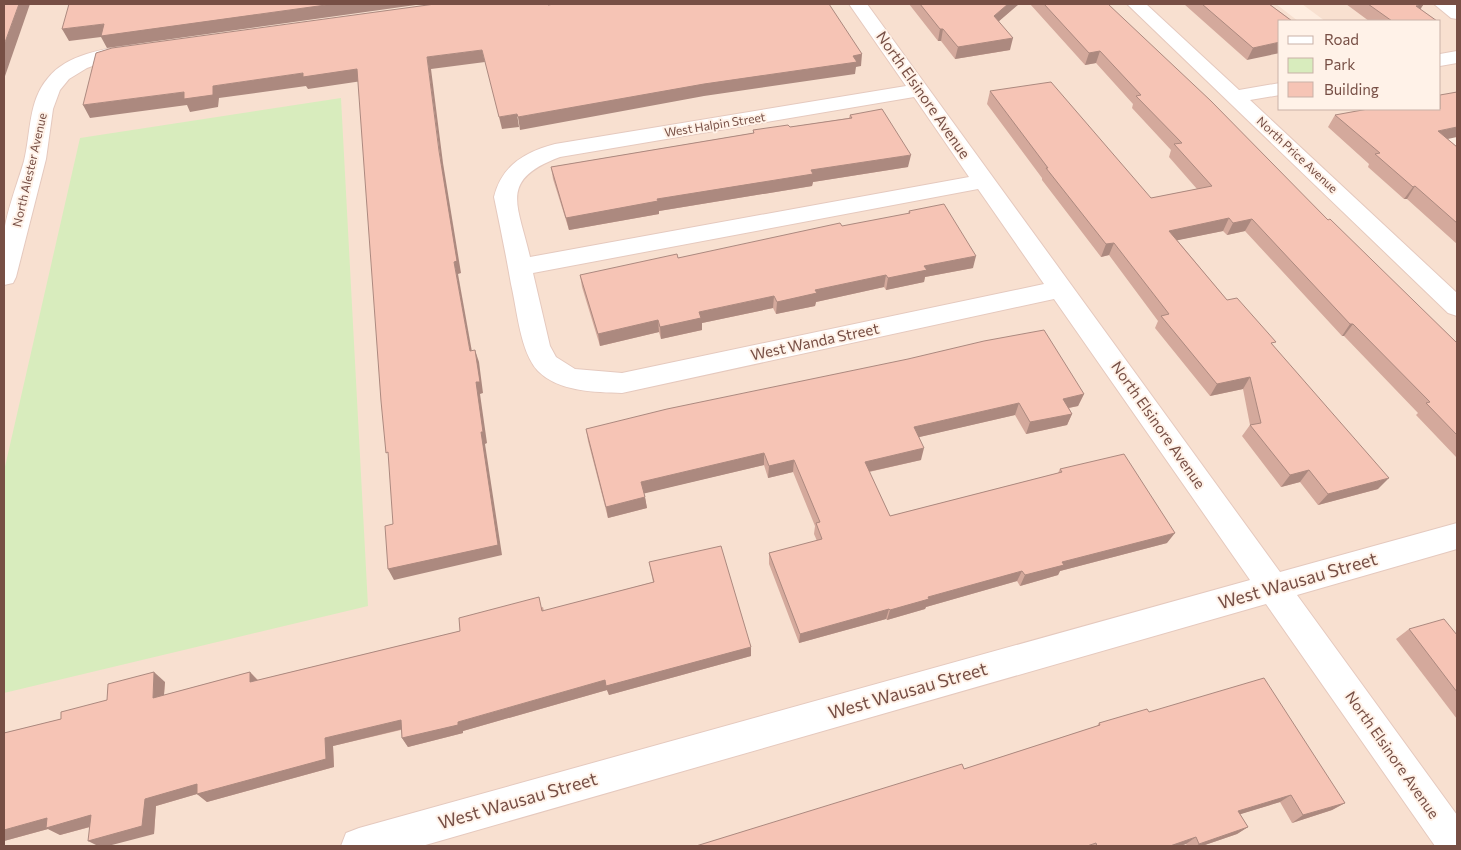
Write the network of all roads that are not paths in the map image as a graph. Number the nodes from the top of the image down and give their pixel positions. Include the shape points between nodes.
1 (858, 4) edge
2 (1136, 4) edge
3 (1443, 4) edge
4 (1457, 14) edge
5 (145, 49) edge
6 (1457, 57) edge
7 (1441, 60) edge
8 (1278, 89) edge
9 (920, 90) junction
10 (1235, 97) junction
11 (984, 181) junction
12 (11, 224) edge
13 (520, 267) junction
14 (4, 277) edge
15 (1061, 289) junction
16 (1457, 307) edge
17 (1457, 536) edge
18 (1273, 588) junction
19 (359, 846) edge
20 (1457, 846) edge

1 - 9 street, North Elsinore Avenue
2 - 10 street, North Price Avenue
3 - 4 street
5 - 12 street, North Alester Avenue via 89,61 56,81 47,96 35,157
6 - 7 street
8 - 10 street
9 - 11 street, North Elsinore Avenue
9 - 13 street, West Halpin Street via 555,151 530,161 514,172 507,184 505,197
10 - 16 street, North Price Avenue
11 - 13 street
11 - 15 street, North Elsinore Avenue
12 - 14 street, North Alester Avenue
13 - 15 street, West Wanda Street via 537,346 547,363 567,377 592,382 622,382
15 - 18 street, North Elsinore Avenue
17 - 18 street, West Wausau Street
18 - 19 street, West Wausau Street
18 - 20 street, North Elsinore Avenue

